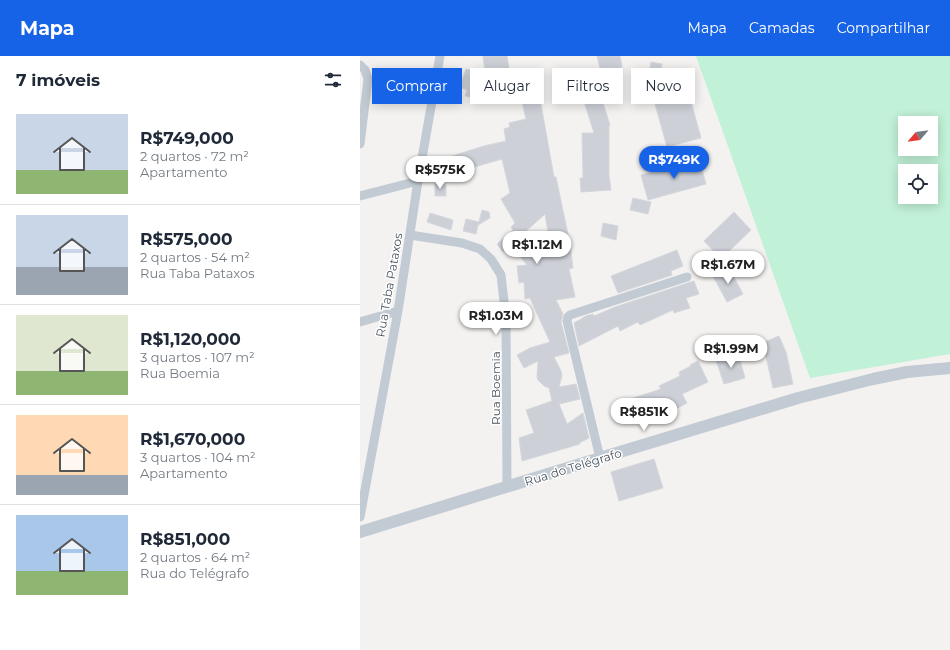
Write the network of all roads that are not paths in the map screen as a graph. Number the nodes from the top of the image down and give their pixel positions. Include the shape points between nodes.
1 (440, 56) edge
2 (360, 65) edge
3 (360, 144) edge
4 (418, 181) junction
5 (360, 196) edge
6 (410, 235) junction
7 (687, 277) dead end
8 (398, 311) junction
9 (360, 322) edge
10 (950, 368) edge
11 (600, 458) junction
12 (507, 487) junction
13 (360, 517) edge
14 (360, 532) edge

1 - 4 street, Rua Taba Pataxos
2 - 3 street via 368,79
4 - 5 street
4 - 6 street, Rua Taba Pataxos
6 - 8 street, Rua Taba Pataxos
6 - 12 street, Rua Boemia via 462,243 480,249 501,274 506,319
7 - 11 street via 568,317
8 - 9 street
8 - 13 street, Rua Taba Pataxos
10 - 11 street, Rua do Telégrafo via 907,372 866,380
11 - 12 street, Rua do Telégrafo
12 - 14 street, Rua do Telégrafo

